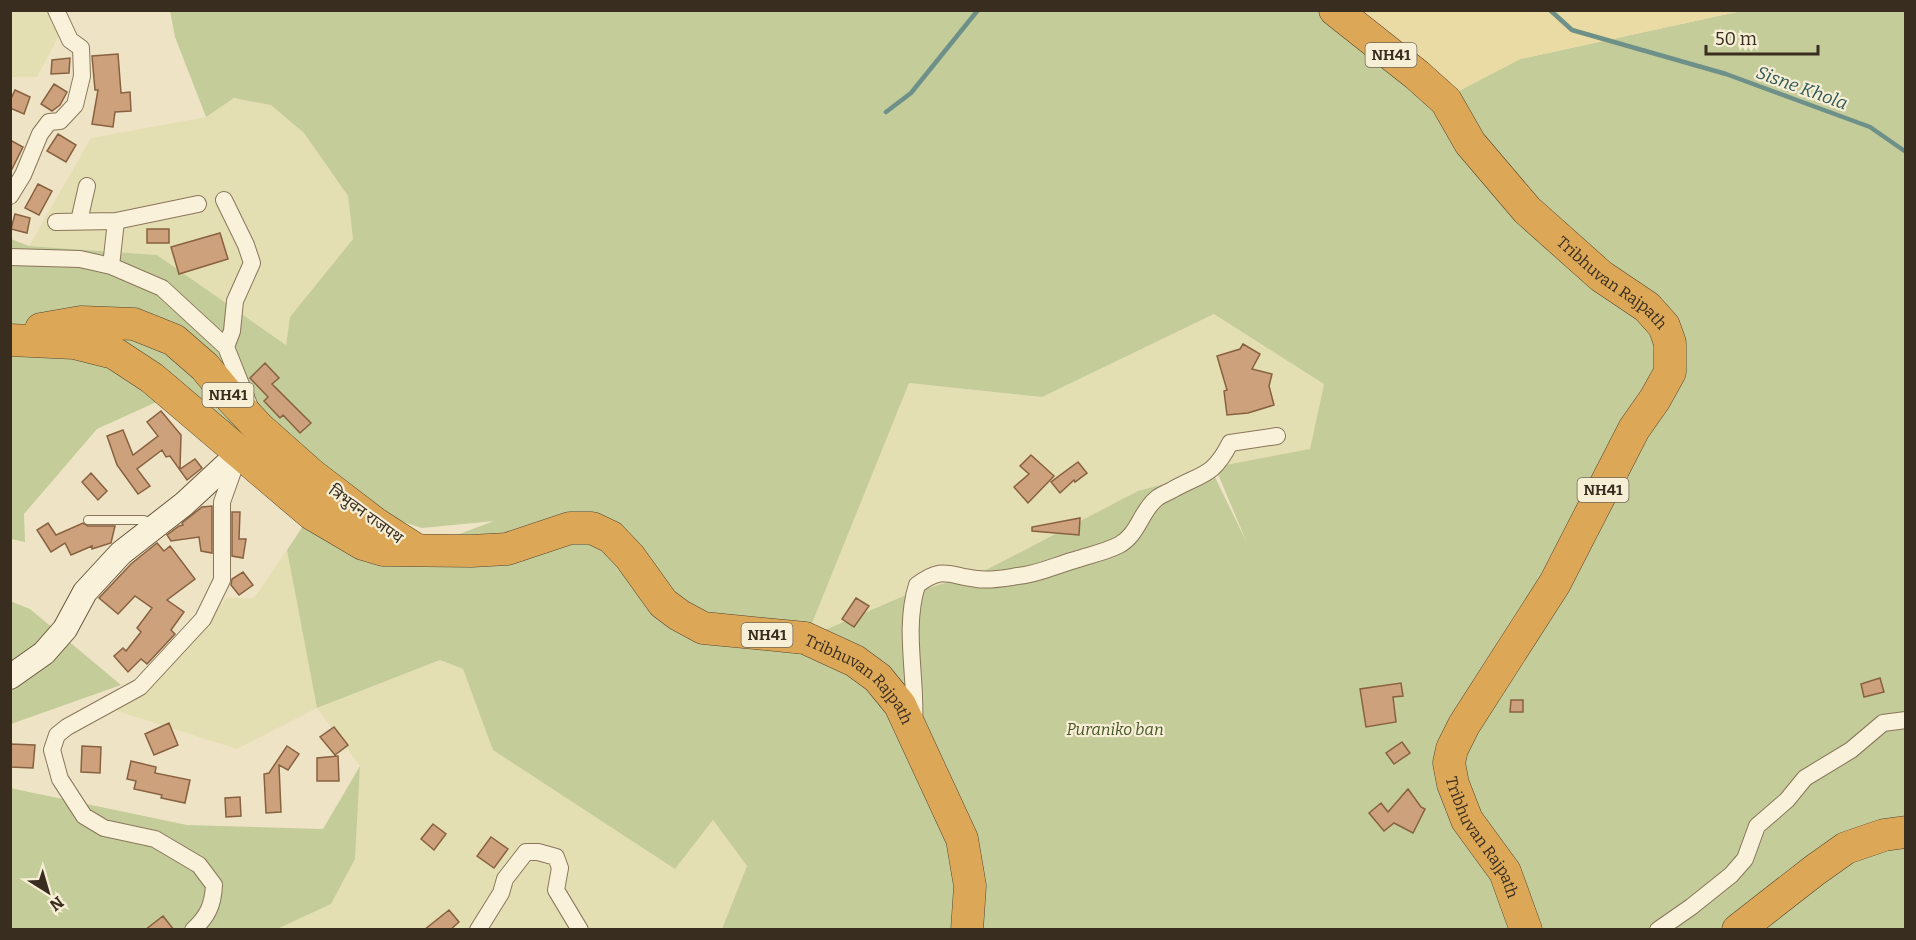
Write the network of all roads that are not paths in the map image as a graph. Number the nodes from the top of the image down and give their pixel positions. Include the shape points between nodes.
1 (56, 10) edge
2 (1335, 10) edge
3 (87, 186) dead end
4 (10, 196) edge
5 (224, 200) dead end
6 (198, 204) dead end
7 (116, 220) junction
8 (79, 221) junction
9 (56, 222) dead end
10 (10, 257) edge
11 (111, 266) junction
12 (10, 334) edge
13 (10, 340) edge
14 (226, 347) junction
15 (259, 428) junction
16 (1277, 436) dead end
17 (239, 453) junction
18 (88, 520) dead end
19 (158, 524) junction
20 (417, 550) junction
21 (10, 677) edge
22 (1905, 720) edge
23 (914, 734) junction
24 (1905, 832) edge
25 (193, 930) edge
26 (478, 930) edge
27 (580, 930) edge
28 (967, 930) edge
29 (1526, 930) edge
30 (1658, 930) edge
31 (1738, 930) edge

1 - 4 street via 70,40 81,48 82,76 75,105 60,121 49,122 40,134
2 - 29 highway, Tribhuvan Rajpath / NH41 via 1446,101 1470,143 1527,210 1601,276 1647,307 1664,326 1670,343 1670,372 1634,429 1555,583 1452,749 1449,763 1453,784 1467,819 1505,872
3 - 8 street
5 - 14 street via 252,263 235,301
6 - 7 street
7 - 8 street
7 - 11 street
8 - 9 street
10 - 11 street via 80,259
11 - 14 street via 162,288
12 - 15 highway, त्रिभुवन राजपथ / NH41 via 81,322 134,324 174,340 205,367
13 - 17 highway, त्रिभुवन राजपथ / NH41 via 74,343 114,353 152,378
14 - 15 street
15 - 17 street
15 - 20 highway, त्रिभुवन राजपथ / NH41 via 312,475
16 - 23 street via 1230,443 1206,475 1155,500 1131,535 1116,547 1021,576 976,579 950,573 931,575 917,585 910,615 916,704
17 - 19 street
17 - 20 highway, त्रिभुवन राजपथ / NH41 via 312,514 363,544 383,550
17 - 25 street via 222,502 222,580 203,619 140,687 67,727 57,735 52,750 60,779 84,816 104,828 155,839 199,866 214,885 213,902 206,918
18 - 19 lane via 144,520
19 - 21 street via 100,574 45,653
20 - 23 highway, Tribhuvan Rajpath / NH41 via 507,549 570,528 592,528 611,537 630,557 663,603 702,628 805,638 855,661 878,678 900,705
22 - 30 street via 1883,723 1851,750 1805,778 1788,800 1757,826 1745,859 1731,875
23 - 28 highway, Tribhuvan Rajpath / NH41 via 962,839 970,885
24 - 31 highway via 1846,848
26 - 27 street via 501,893 505,879 526,852 556,857 560,868 556,890

